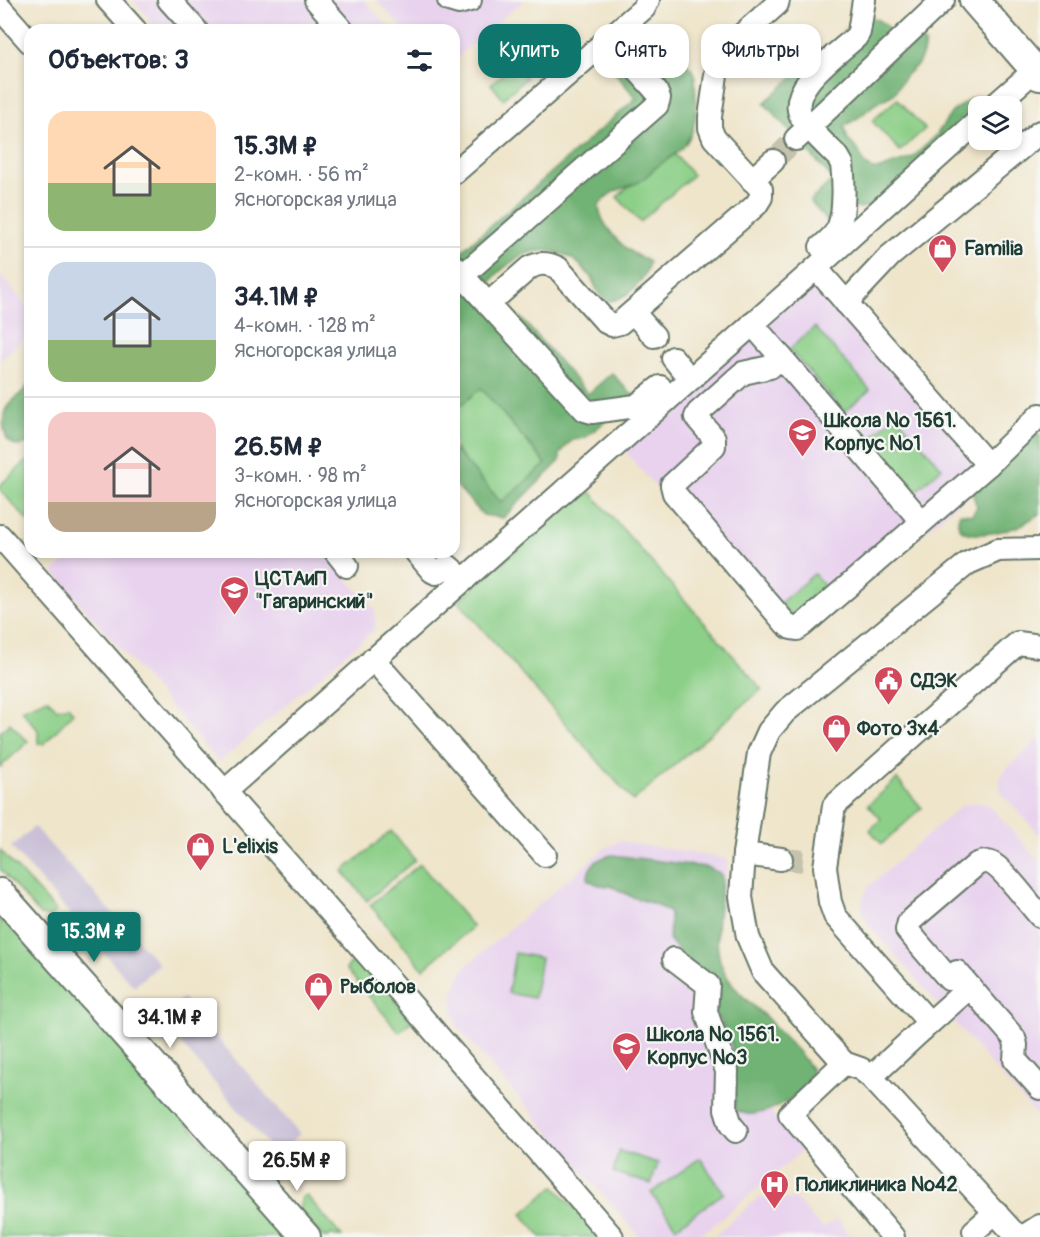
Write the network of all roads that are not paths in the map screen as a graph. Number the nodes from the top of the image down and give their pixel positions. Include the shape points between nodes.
1 (108, 0) edge
2 (169, 0) edge
3 (316, 0) edge
4 (449, 0) edge
5 (470, 0) edge
6 (648, 0) edge
7 (778, 0) edge
8 (864, 0) edge
9 (943, 0) edge
10 (974, 0) edge
11 (0, 8) edge
12 (130, 24) edge
13 (191, 24) edge
14 (337, 24) edge
15 (625, 24) edge
16 (24, 35) edge
17 (593, 52) edge
18 (1037, 73) edge
19 (644, 78) edge
20 (1007, 96) edge
21 (968, 130) edge
22 (1040, 132) edge
23 (803, 133) junction
24 (773, 161) tunnel mouth
25 (460, 168) edge
26 (752, 180) junction
27 (816, 268) junction
28 (460, 272) edge
29 (460, 278) edge
30 (846, 303) junction
31 (488, 304) junction
32 (633, 312) junction
33 (752, 324) junction
34 (654, 336) dead end
35 (781, 357) junction
36 (1040, 415) edge
37 (988, 465) junction
38 (922, 522) junction
39 (0, 536) edge
40 (1040, 549) edge
41 (421, 558) edge
42 (464, 579) junction
43 (1040, 646) edge
44 (373, 660) junction
45 (224, 792) junction
46 (744, 854) junction
47 (545, 855) dead end
48 (781, 859) tunnel mouth
49 (0, 893) edge
50 (1040, 916) edge
51 (674, 959) dead end
52 (970, 987) junction
53 (923, 1029) junction
54 (844, 1063) junction
55 (872, 1077) junction
56 (1040, 1088) edge
57 (736, 1131) dead end
58 (996, 1212) junction
59 (1040, 1226) edge
60 (974, 1231) dead end
61 (306, 1237) edge
62 (612, 1237) edge
63 (893, 1237) edge
64 (1022, 1237) edge

1 - 12 lane
2 - 13 lane
3 - 14 lane
4 - 5 lane
6 - 15 lane
7 - 26 lane via 724,50 718,61 710,128 714,138
8 - 23 lane via 856,38 808,80 803,89 799,108
9 - 23 lane
10 - 18 main road
11 - 16 lane
17 - 25 lane
18 - 20 lane
19 - 28 lane via 656,91 657,105
21 - 27 lane
22 - 30 lane via 890,256
23 - 31 lane via 842,164 839,227 677,363 636,406 585,410
24 - 26 lane
26 - 32 lane via 761,189 756,205
27 - 30 lane
27 - 33 lane
29 - 31 lane
30 - 37 lane
31 - 32 lane via 529,268 543,263 558,268 606,322 620,323
32 - 34 lane
33 - 35 lane
33 - 42 lane
35 - 38 lane
35 - 38 lane via 770,367 743,374 696,415 714,438 714,446 672,485 674,493 791,628 802,625
36 - 37 lane
37 - 38 lane
39 - 45 lane
40 - 46 lane via 998,550 968,562 785,712 759,753
41 - 42 lane via 436,573 448,566
42 - 44 lane
43 - 53 lane via 1018,643 834,806 815,864 835,916 926,1019
44 - 45 lane
44 - 47 lane
45 - 62 lane
46 - 48 lane
46 - 54 lane via 741,897 748,937 763,972
49 - 61 main road
50 - 52 lane via 1000,870 984,861 909,922 909,934 948,979 957,972
51 - 57 lane via 708,985 706,1012 727,1071 726,1109
52 - 53 lane
52 - 56 lane via 1014,1038 1015,1060
53 - 55 lane
54 - 55 lane
54 - 63 lane via 790,1114
55 - 58 lane
58 - 60 lane
58 - 64 lane
59 - 64 lane

